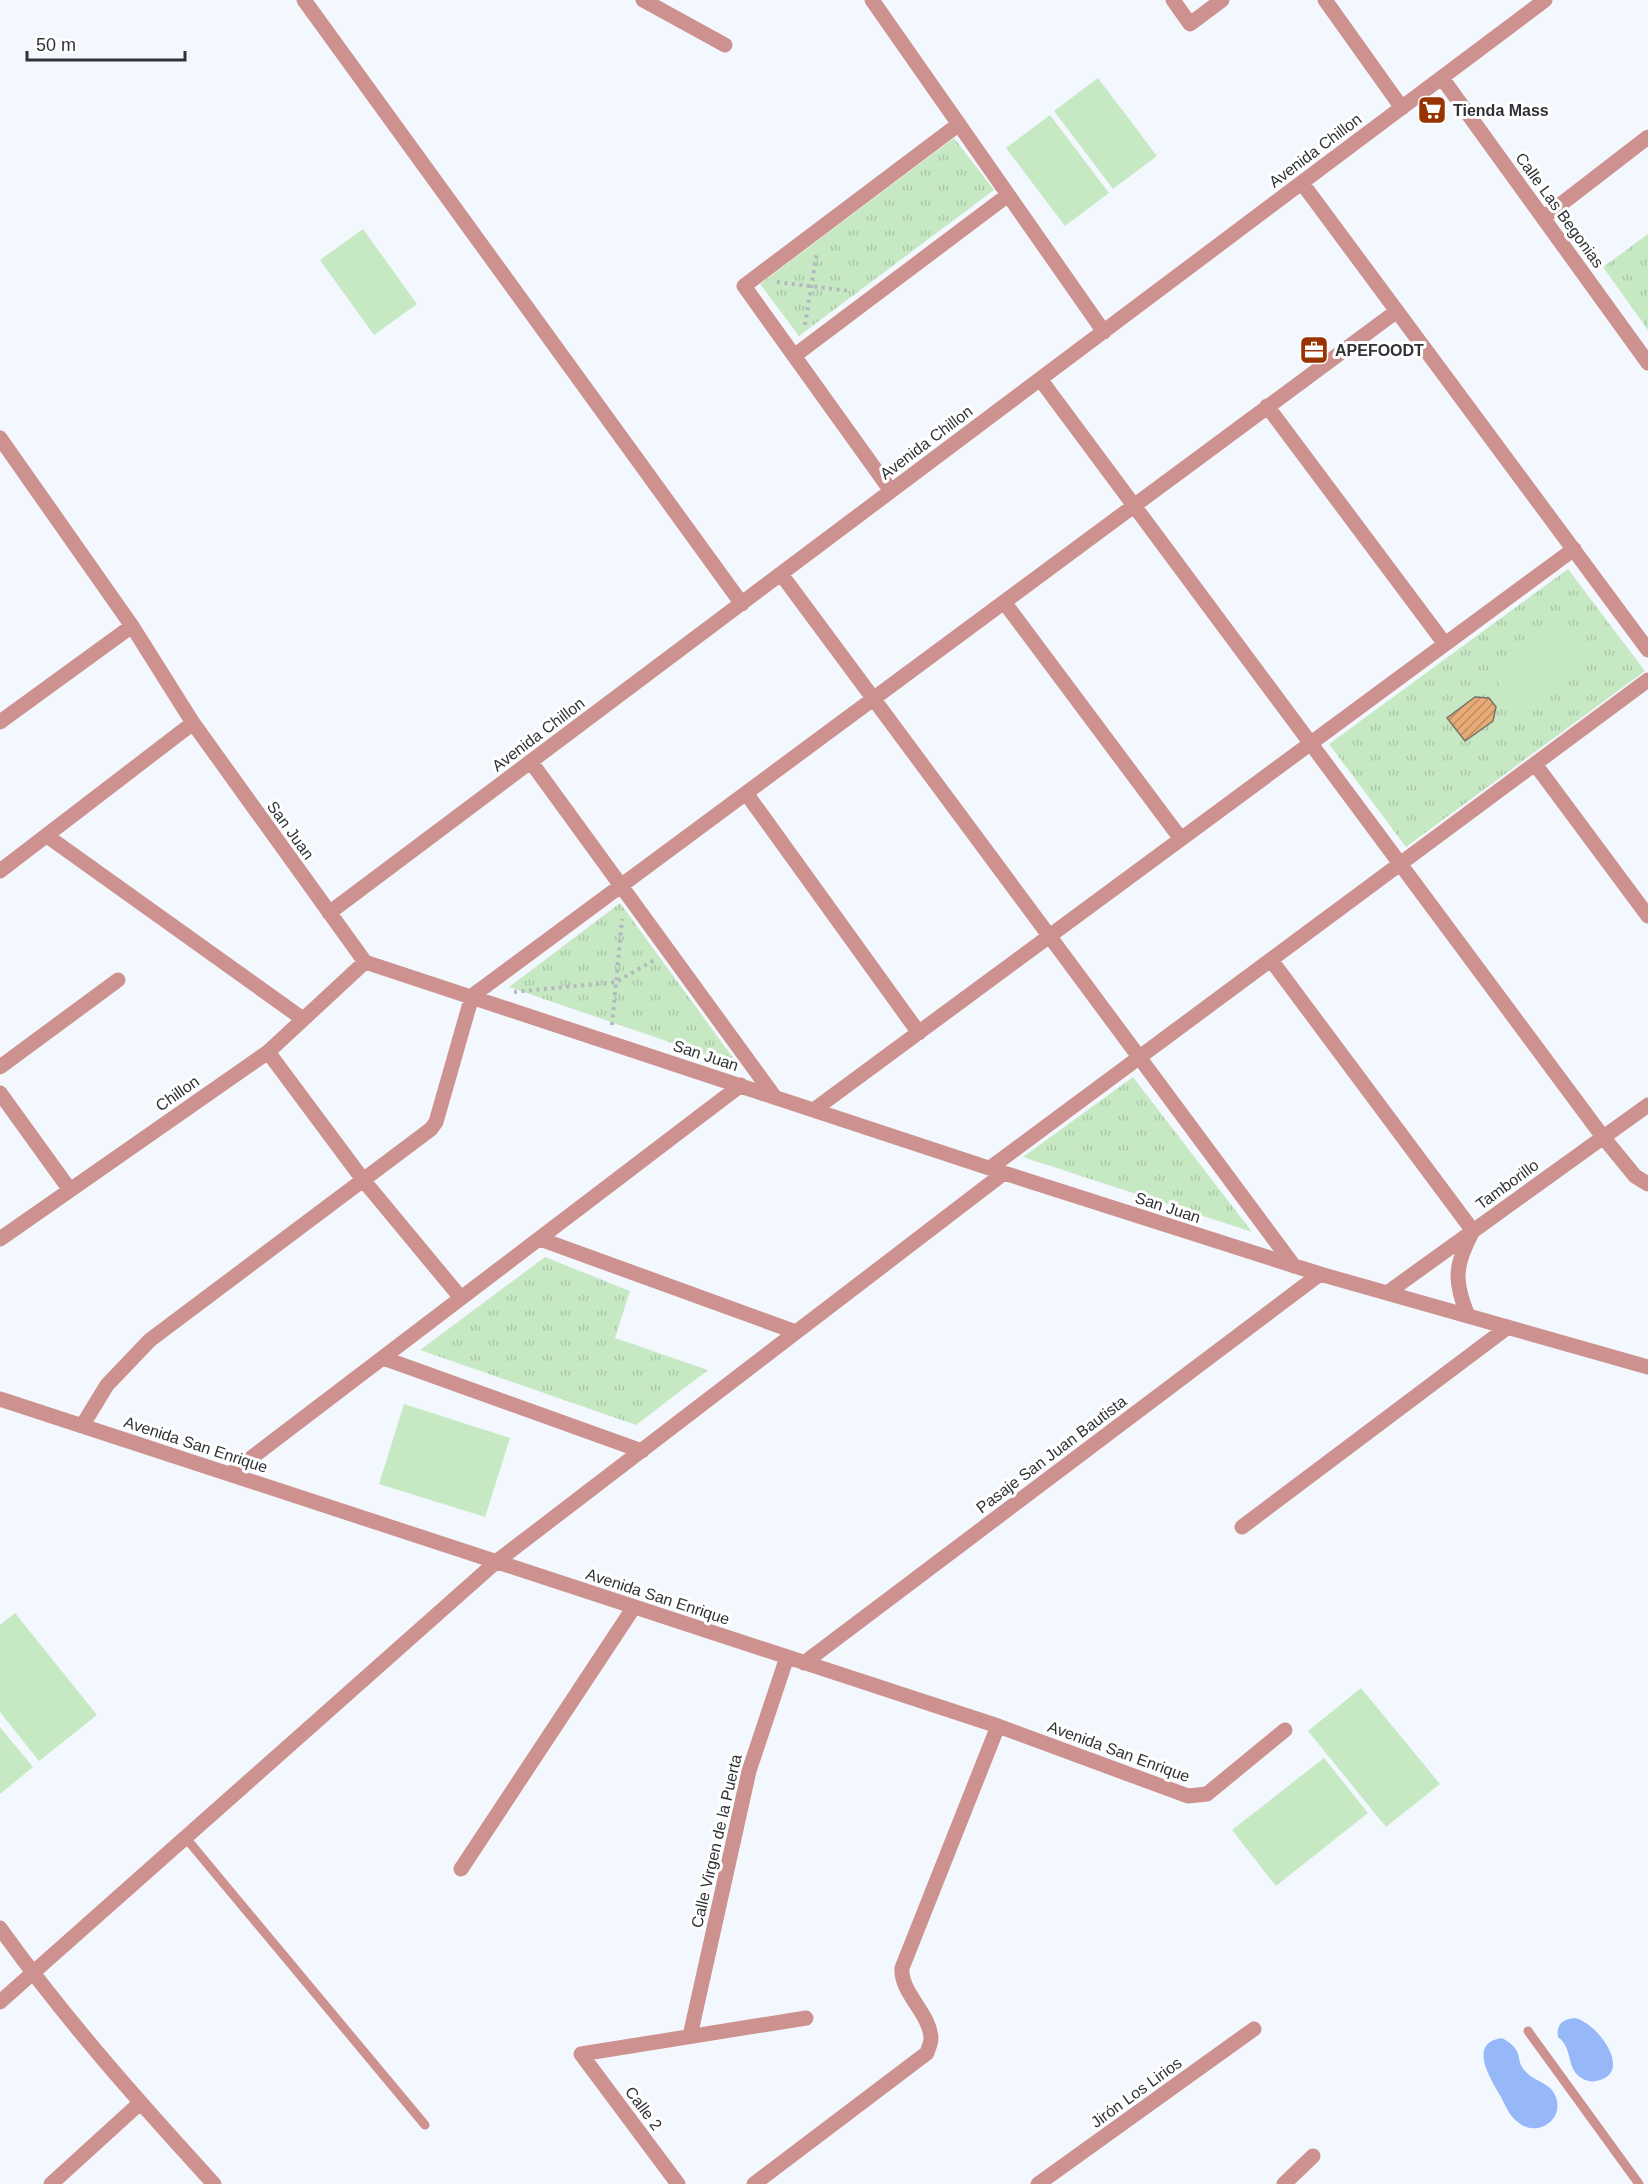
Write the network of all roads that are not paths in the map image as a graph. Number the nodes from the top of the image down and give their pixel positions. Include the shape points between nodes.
1 (304, 0) edge
2 (643, 0) edge
3 (872, 0) edge
4 (1173, 0) edge
5 (1222, 0) edge
6 (1325, 0) edge
7 (1545, 0) edge
8 (725, 45) dead end
9 (1442, 78) junction
10 (1402, 108) junction
11 (959, 124) junction
12 (1648, 137) edge
13 (1302, 183) junction
14 (1008, 195) junction
15 (1543, 218) junction
16 (1397, 310) junction
17 (1104, 332) junction
18 (797, 353) junction
19 (1648, 363) edge
20 (1040, 380) junction
21 (1267, 406) junction
22 (0, 438) edge
23 (891, 491) junction
24 (1134, 506) junction
25 (1574, 549) junction
26 (781, 574) junction
27 (1004, 602) junction
28 (742, 604) junction
29 (132, 626) junction
30 (1445, 644) junction
31 (1648, 650) edge
32 (1648, 680) edge
33 (874, 699) junction
34 (0, 722) edge
35 (193, 723) junction
36 (1310, 744) junction
37 (531, 762) junction
38 (1535, 765) junction
39 (746, 793) junction
40 (47, 836) junction
41 (1181, 839) junction
42 (1400, 864) junction
43 (0, 870) edge
44 (622, 885) junction
45 (329, 913) junction
46 (1648, 916) edge
47 (1050, 936) junction
48 (1271, 960) junction
49 (365, 962) junction
50 (118, 980) dead end
51 (472, 996) junction
52 (303, 1019) junction
53 (919, 1033) junction
54 (268, 1052) junction
55 (1140, 1058) junction
56 (0, 1067) edge
57 (741, 1085) junction
58 (0, 1093) edge
59 (774, 1096) junction
60 (1648, 1105) edge
61 (815, 1109) junction
62 (1603, 1137) junction
63 (997, 1171) junction
64 (364, 1181) junction
65 (1648, 1184) edge
66 (69, 1190) junction
67 (1473, 1231) junction
68 (0, 1239) edge
69 (540, 1239) junction
70 (1294, 1266) junction
71 (1320, 1274) junction
72 (1387, 1293) junction
73 (461, 1298) junction
74 (1468, 1316) junction
75 (1508, 1327) junction
76 (796, 1332) junction
77 (383, 1358) junction
78 (1648, 1367) edge
79 (0, 1399) edge
80 (82, 1426) junction
81 (642, 1451) junction
82 (230, 1474) junction
83 (1242, 1527) dead end
84 (496, 1562) junction
85 (634, 1607) junction
86 (786, 1657) junction
87 (804, 1663) junction
88 (998, 1726) junction
89 (1286, 1730) dead end
90 (185, 1837) junction
91 (461, 1869) dead end
92 (0, 1928) edge
93 (32, 1973) junction
94 (0, 2002) edge
95 (806, 2018) dead end
96 (1254, 2029) dead end
97 (1528, 2031) dead end
98 (690, 2036) junction
99 (140, 2103) junction
100 (425, 2125) dead end
101 (1313, 2156) dead end
102 (1058, 2178) edge
103 (51, 2184) edge
104 (214, 2184) edge
105 (678, 2184) edge
106 (754, 2184) edge
107 (1038, 2184) edge
108 (1284, 2184) edge
109 (1640, 2184) edge

1 - 28 street
2 - 8 street
3 - 11 street
4 - 5 street via 1190,24
6 - 10 street
7 - 9 street, Avenida Chillon
9 - 10 street, Avenida Chillon
9 - 15 street, Calle Las Begonias
10 - 13 street, Avenida Chillon
11 - 14 street
11 - 18 street via 744,286
12 - 15 street
13 - 16 street
13 - 17 street, Avenida Chillon
14 - 17 street
14 - 18 street
15 - 19 street, Calle Las Begonias
16 - 21 street
16 - 25 street
17 - 20 street, Avenida Chillon
18 - 23 street
20 - 23 street, Avenida Chillon
20 - 24 street
21 - 24 street
21 - 30 street
22 - 29 street, San Juan
23 - 26 street, Avenida Chillon
24 - 27 street
24 - 36 street
25 - 30 street
25 - 31 street
26 - 28 street, Avenida Chillon
26 - 33 street
27 - 33 street
27 - 41 street
28 - 37 street, Avenida Chillon
29 - 34 street
29 - 35 street, San Juan
30 - 36 street
32 - 38 street
33 - 39 street
33 - 47 street
35 - 40 street
35 - 45 street, San Juan
36 - 41 street
36 - 42 street
37 - 44 street
37 - 45 street, Avenida Chillon
38 - 42 street
38 - 46 street
39 - 44 street
39 - 53 street
40 - 43 street
40 - 52 street
41 - 47 street
42 - 48 street
42 - 62 street
44 - 51 street
44 - 59 street
45 - 49 street, San Juan
47 - 53 street
47 - 55 street
48 - 55 street
48 - 67 street
49 - 51 street, San Juan
49 - 52 street, Chillon
50 - 56 street
51 - 57 street, San Juan
51 - 64 street via 436,1122
52 - 54 street, Chillon
53 - 61 street
54 - 64 street
54 - 66 street, Chillon
55 - 63 street
55 - 70 street
57 - 59 street, San Juan
57 - 69 street
58 - 66 street
59 - 61 street, San Juan
60 - 62 street, Tamborillo
61 - 63 street, San Juan
62 - 65 street via 1635,1176
62 - 67 street, Tamborillo
63 - 70 street, San Juan
63 - 76 street
64 - 73 street
64 - 80 street via 150,1340 107,1384
66 - 68 street, Chillon
67 - 72 street, Tamborillo
67 - 74 street via 1461,1253 1458,1271 1459,1294
69 - 73 street
69 - 76 street
70 - 71 street, San Juan
71 - 72 street, San Juan
71 - 87 street, Pasaje San Juan Bautista
72 - 74 street, San Juan
73 - 77 street
74 - 75 street, San Juan
75 - 78 street, San Juan
75 - 83 street
76 - 81 street
77 - 81 street
77 - 82 street
79 - 80 street, Avenida San Enrique
80 - 82 street, Avenida San Enrique
81 - 84 street
82 - 84 street, Avenida San Enrique
84 - 85 street, Avenida San Enrique
84 - 90 street
85 - 86 street, Avenida San Enrique
85 - 91 street
86 - 87 street, Avenida San Enrique
86 - 98 street, Calle Virgen de la Puerta via 749,1771
87 - 88 street, Avenida San Enrique
88 - 89 street, Avenida San Enrique via 1188,1796 1207,1794
88 - 106 street via 902,1968 901,1977 928,2026 931,2039 927,2053
90 - 93 street
90 - 100 lane
92 - 93 street
93 - 94 street
93 - 99 street
95 - 98 street
96 - 102 street, Jirón Los Lirios
97 - 109 lane
98 - 105 street, Calle 2 via 581,2054
99 - 103 street
99 - 104 street
101 - 108 street
102 - 107 street, Jirón Los Lirios

